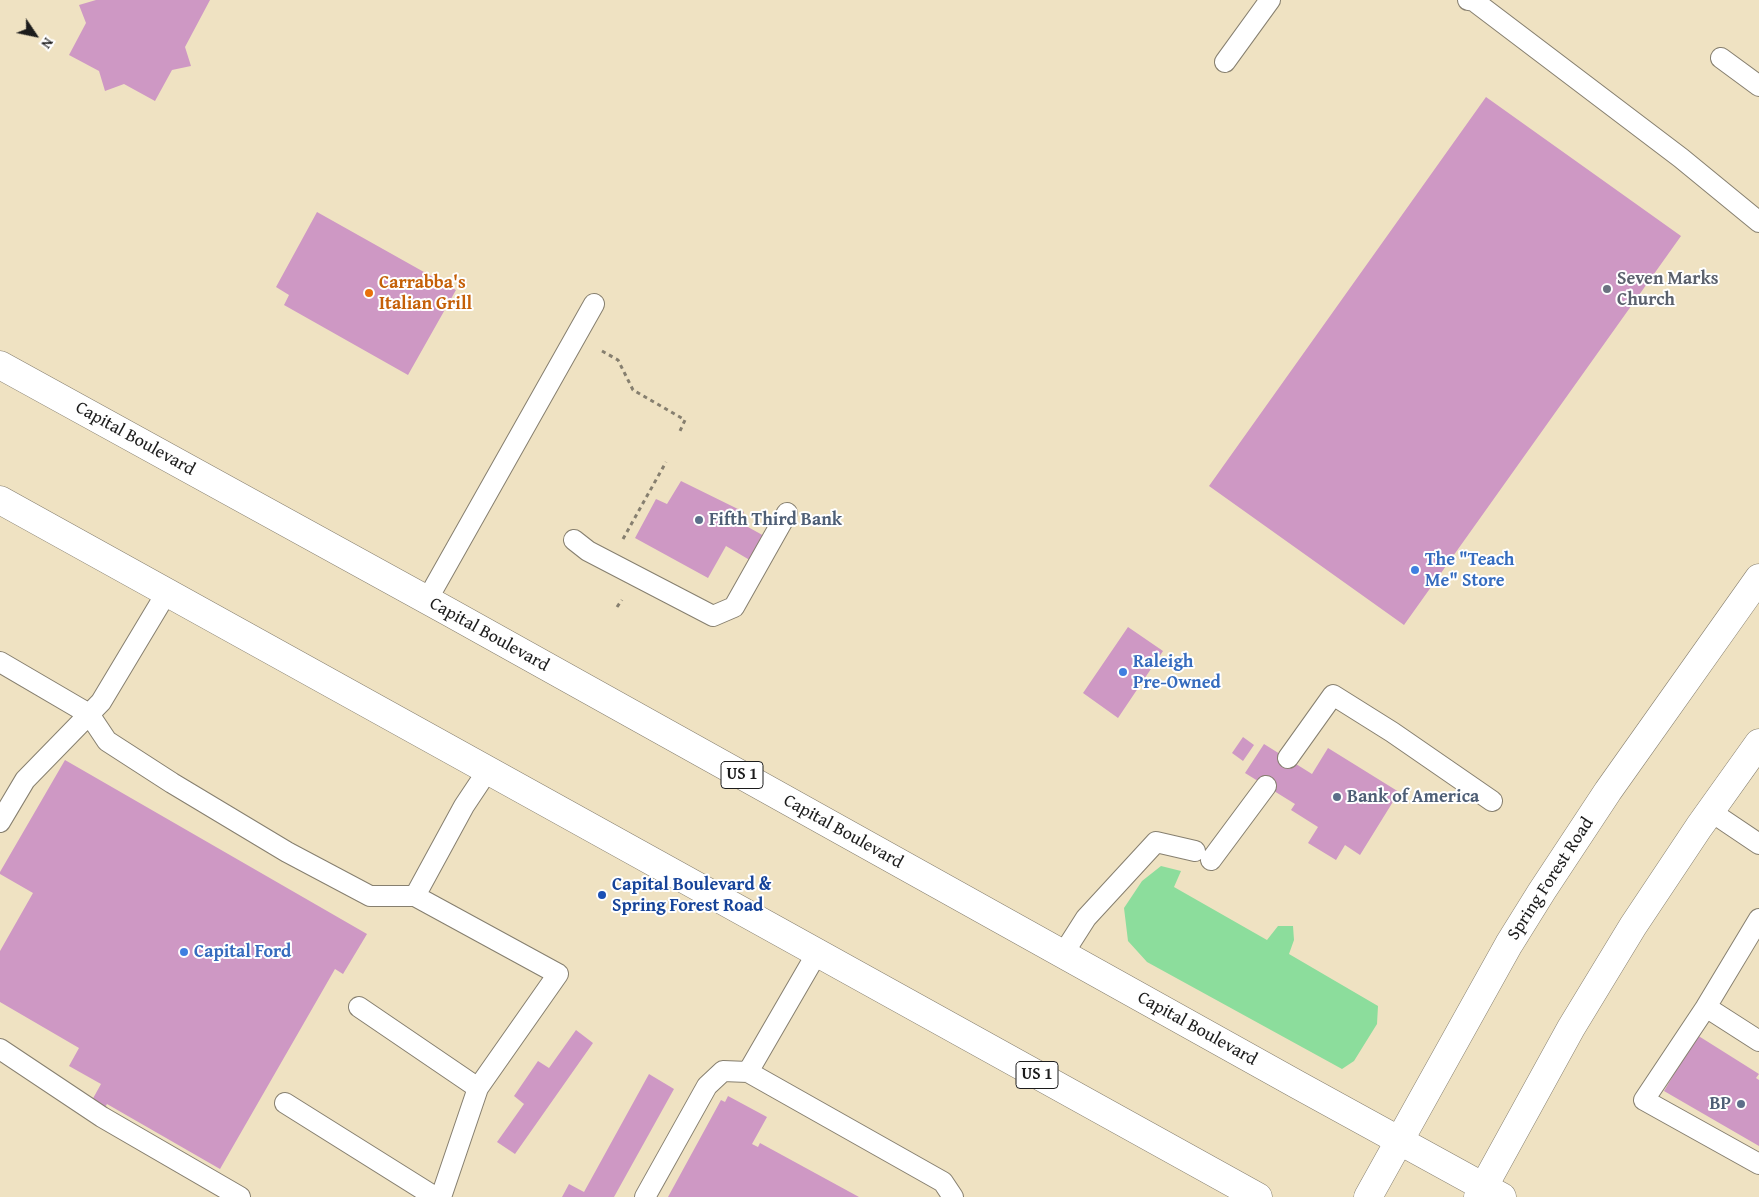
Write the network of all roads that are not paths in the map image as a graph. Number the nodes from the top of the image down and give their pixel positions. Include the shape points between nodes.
1 (1270, 0) edge
2 (1468, 0) edge
3 (1721, 58) dead end
4 (1225, 62) dead end
5 (1759, 86) edge
6 (1759, 222) edge
7 (594, 304) dead end
8 (0, 365) edge
9 (0, 500) edge
10 (787, 513) dead end
11 (574, 540) dead end
12 (1759, 578) edge
13 (167, 592) junction
14 (426, 600) junction
15 (0, 662) edge
16 (89, 714) junction
17 (1759, 742) edge
18 (1288, 758) dead end
19 (488, 770) junction
20 (1266, 786) dead end
21 (1492, 801) dead end
22 (1710, 811) junction
23 (0, 822) edge
24 (1759, 844) edge
25 (415, 896) junction
26 (1759, 919) edge
27 (817, 953) junction
28 (1063, 954) junction
29 (359, 1007) dead end
30 (1706, 1007) junction
31 (1759, 1041) edge
32 (0, 1049) edge
33 (748, 1072) junction
34 (478, 1088) junction
35 (285, 1103) dead end
36 (1400, 1140) junction
37 (1759, 1164) edge
38 (1488, 1194) edge
39 (240, 1197) edge
40 (435, 1197) edge
41 (441, 1197) edge
42 (645, 1197) edge
43 (953, 1197) edge
44 (1258, 1197) edge
45 (1368, 1197) edge

1 - 4 lane
2 - 6 lane via 1474,1 1674,152
3 - 5 lane
7 - 14 lane
8 - 14 main road, Capital Boulevard / US 1
9 - 13 main road, US 1
10 - 11 lane via 734,607 713,616 588,551
12 - 36 main road, Spring Forest Road via 1608,791 1542,891
13 - 16 lane via 101,702
13 - 19 main road, US 1
14 - 28 main road, Capital Boulevard / US 1
15 - 16 lane
16 - 23 lane via 25,780
16 - 25 lane via 107,741 287,852 370,896
17 - 22 main road
18 - 21 lane via 1333,695
19 - 25 lane via 464,806
19 - 27 main road, US 1
20 - 28 lane via 1203,855 1156,842 1086,918
22 - 24 lane
22 - 38 main road via 1633,926 1571,1028
25 - 34 lane via 558,974
26 - 30 lane
27 - 33 lane
27 - 44 main road, US 1
28 - 36 main road, Capital Boulevard / US 1
29 - 34 lane
30 - 31 lane
30 - 37 lane via 1644,1100
32 - 39 lane via 102,1116
33 - 42 lane via 723,1071 707,1086
33 - 43 lane via 943,1182
34 - 41 lane
35 - 40 lane
36 - 38 main road, Capital Boulevard / US 1
36 - 45 main road, Spring Forest Road

